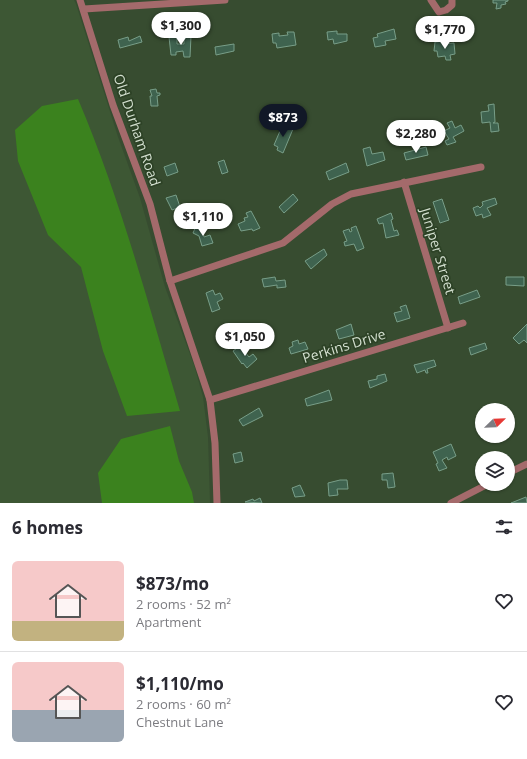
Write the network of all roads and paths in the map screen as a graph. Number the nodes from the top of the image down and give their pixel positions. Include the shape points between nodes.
1 (80, 0) edge
2 (225, 0) edge
3 (431, 0) edge
4 (452, 0) edge
5 (84, 9) junction
6 (481, 167) dead end
7 (404, 182) junction
8 (170, 281) junction
9 (463, 323) dead end
10 (448, 328) junction
11 (210, 400) junction
12 (527, 464) edge
13 (515, 470) edge
14 (475, 491) edge
15 (217, 503) edge
16 (451, 503) edge

1 - 5 street, Old Durham Road
2 - 5 street
3 - 4 street via 439,12 452,5
5 - 8 street, Old Durham Road via 113,105 150,204
6 - 7 street
7 - 8 street via 346,196 332,204 283,244
7 - 10 street, Juniper Street
8 - 11 street, Old Durham Road
9 - 10 street, Perkins Drive
10 - 11 street, Perkins Drive
11 - 15 street, Old Durham Road via 215,443
12 - 13 street
14 - 16 street

